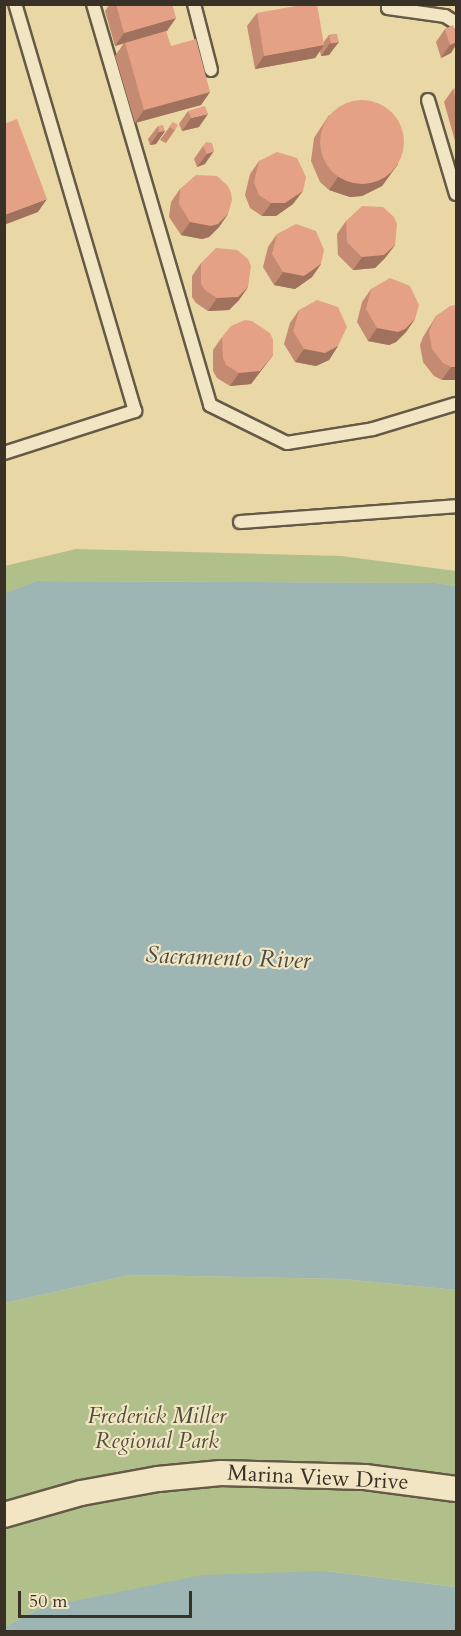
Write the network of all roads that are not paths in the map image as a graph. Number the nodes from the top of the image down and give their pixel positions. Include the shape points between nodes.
1 (15, 4) edge
2 (93, 4) edge
3 (194, 4) edge
4 (388, 4) edge
5 (456, 23) edge
6 (212, 70) dead end
7 (429, 100) dead end
8 (456, 194) edge
9 (456, 404) edge
10 (4, 453) edge
11 (456, 506) edge
12 (240, 522) dead end
13 (456, 1489) edge
14 (4, 1515) edge

1 - 10 lane via 135,411
2 - 9 lane via 210,405 287,443 373,429
3 - 6 lane
4 - 5 lane via 388,8 445,16
7 - 8 lane
11 - 12 lane
13 - 14 street, Marina View Drive via 365,1477 221,1473 81,1493

